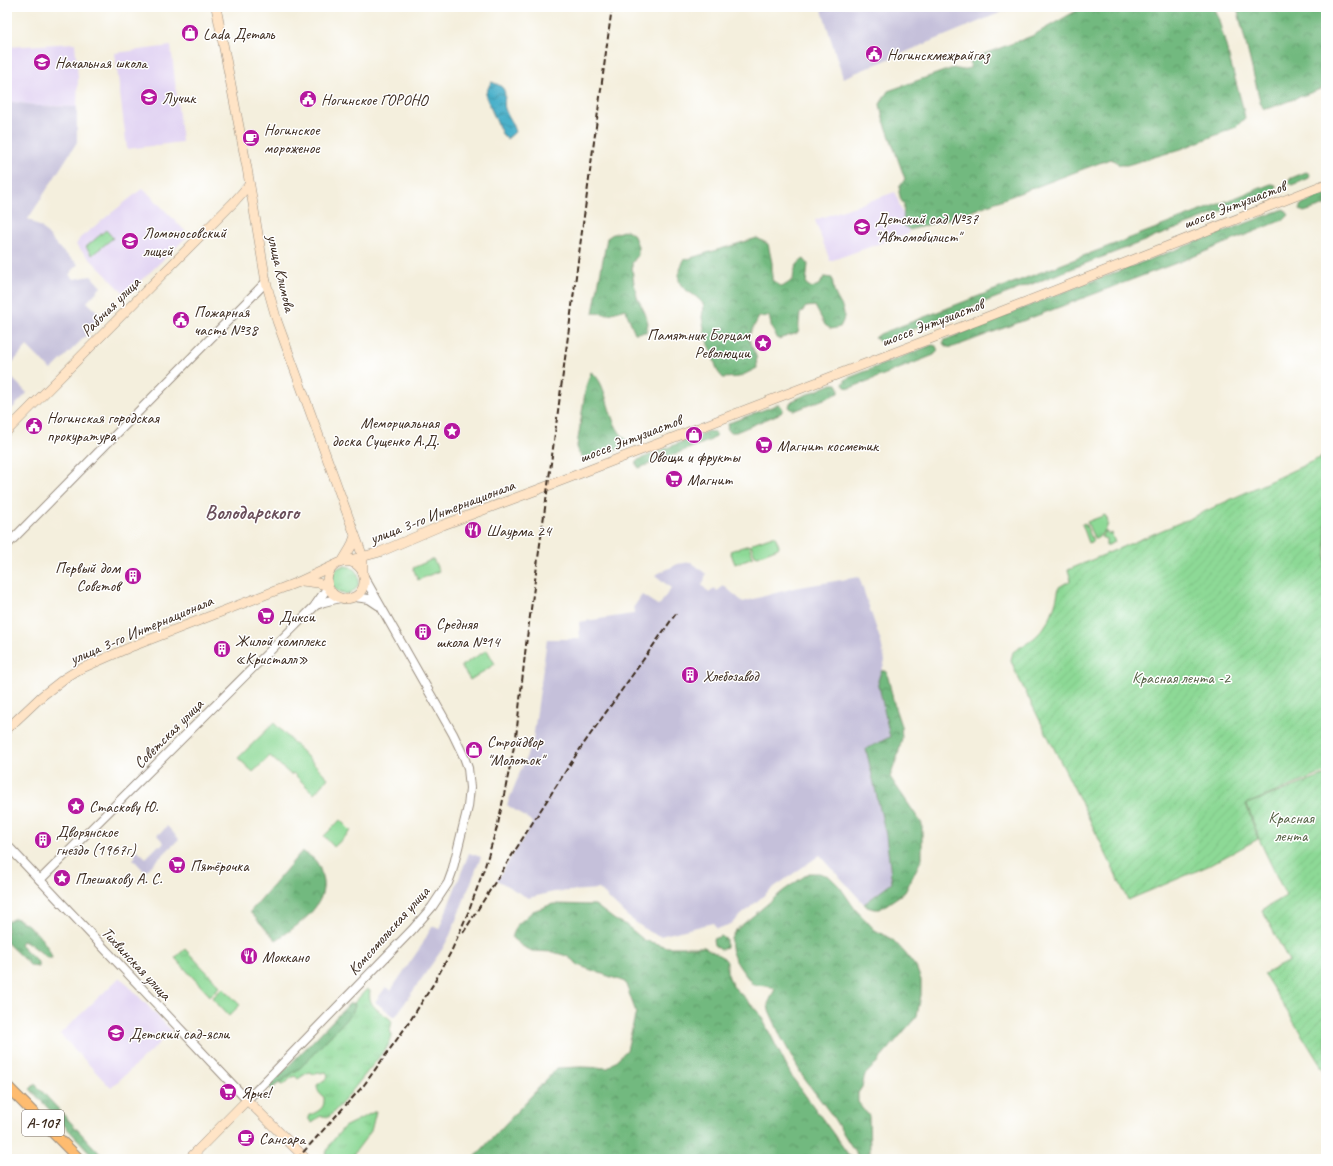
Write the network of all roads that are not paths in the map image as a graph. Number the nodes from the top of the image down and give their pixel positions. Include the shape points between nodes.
1 (216, 7) edge
2 (1326, 184) edge
3 (250, 185) junction
4 (266, 282) junction
5 (7, 431) edge
6 (548, 486) joint
7 (355, 536) junction
8 (7, 545) edge
9 (380, 552) junction
10 (363, 557) junction
11 (341, 562) junction
12 (364, 573) junction
13 (301, 581) junction
14 (328, 586) junction
15 (355, 597) junction
16 (340, 598) junction
17 (316, 606) junction
18 (382, 609) junction
19 (7, 729) edge
20 (7, 845) edge
21 (40, 880) junction
22 (7, 1086) edge
23 (247, 1100) junction
24 (79, 1159) edge
25 (188, 1159) edge
26 (306, 1159) edge

1 - 3 main road, улица Климова
2 - 6 main road, шоссе Энтузиастов
3 - 4 main road, улица Климова
3 - 5 main road, Рабочая улица
4 - 7 main road, улица Климова via 277,321
4 - 8 street
6 - 9 main road, улица 3-го Интернационала via 443,525
7 - 10 main road, улица Климова
7 - 11 main road
9 - 10 main road, улица 3-го Интернационала
9 - 12 main road via 370,559
10 - 11 main road, улица 3-го Интернационала
10 - 12 main road
11 - 12 main road via 356,565
11 - 13 main road, улица 3-го Интернационала
11 - 14 main road via 328,574
12 - 15 main road via 364,586
12 - 18 street, Комсомольская улица
13 - 14 main road, улица 3-го Интернационала
13 - 19 main road, улица 3-го Интернационала via 133,646 76,671 42,696
14 - 16 main road via 332,594
14 - 17 street, Советская улица
15 - 16 main road
15 - 18 street, Комсомольская улица via 369,599
16 - 17 street, Советская улица
17 - 21 street, Советская улица
18 - 23 street, Комсомольская улица via 456,740 468,768 468,807 452,872 441,895 424,917
20 - 21 street, Тихвинская улица
21 - 23 street, Тихвинская улица
22 - 24 main road, А-107
23 - 25 main road, Комсомольская улица
23 - 26 main road

